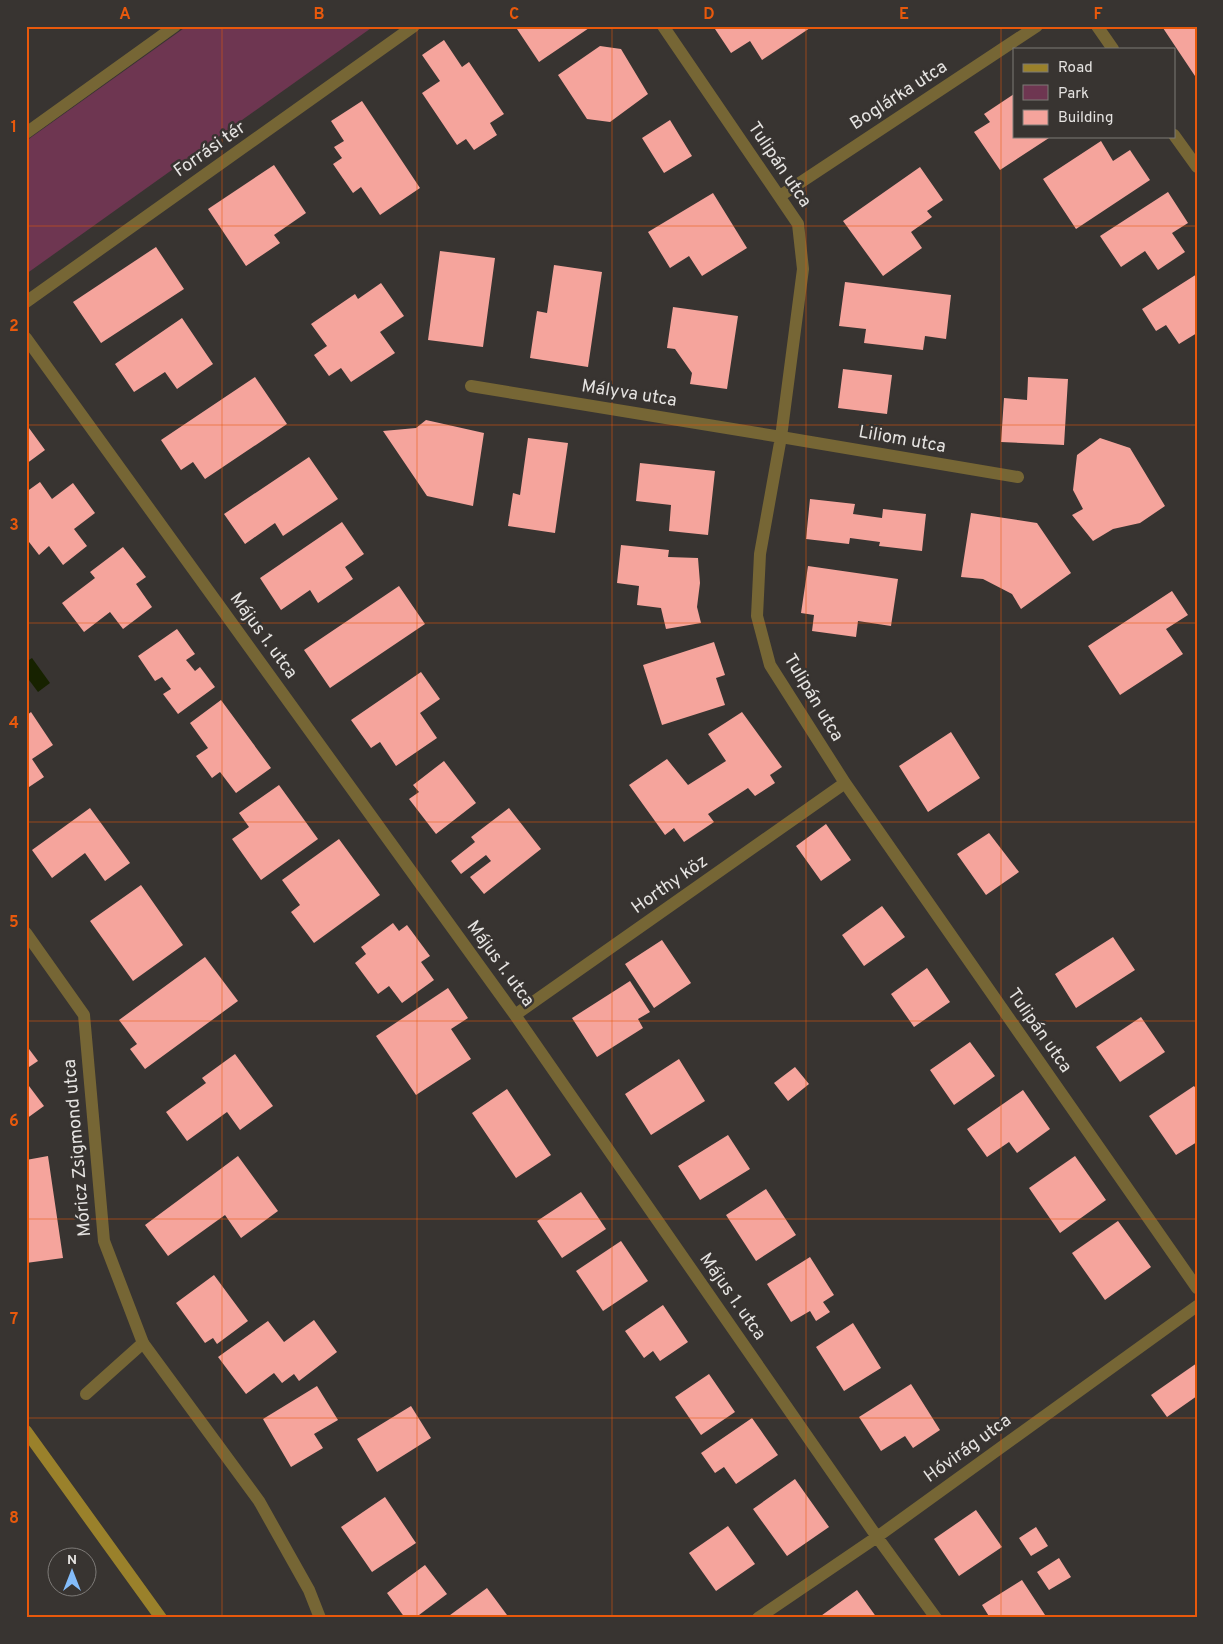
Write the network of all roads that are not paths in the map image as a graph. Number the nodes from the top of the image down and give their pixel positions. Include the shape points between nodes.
1 (175, 26) edge
2 (414, 26) edge
3 (662, 26) edge
4 (1037, 26) edge
5 (1097, 26) edge
6 (1112, 48) edge
7 (26, 133) edge
8 (1176, 138) edge
9 (1197, 167) edge
10 (780, 196) junction
11 (26, 302) edge
12 (26, 338) edge
13 (471, 386) dead end
14 (780, 437) junction
15 (1018, 478) dead end
16 (845, 783) junction
17 (26, 932) edge
18 (515, 1015) junction
19 (1197, 1288) edge
20 (1197, 1306) edge
21 (143, 1343) junction
22 (86, 1394) dead end
23 (26, 1430) edge
24 (877, 1537) junction
25 (161, 1618) edge
26 (320, 1618) edge
27 (758, 1618) edge
28 (936, 1618) edge

1 - 7 street
2 - 11 street, Forrási tér
3 - 10 street, Tulipán utca
4 - 10 street, Boglárka utca
5 - 6 street
8 - 9 street
10 - 14 street, Tulipán utca via 798,224 803,269
12 - 18 street, Május 1. utca
13 - 14 street, Mályva utca
14 - 15 street, Liliom utca
14 - 16 street, Tulipán utca via 760,554 757,616 770,665
16 - 18 street, Horthy köz
16 - 19 street, Tulipán utca
17 - 21 street, Móricz Zsigmond utca via 84,1016 104,1241
18 - 24 street, Május 1. utca
20 - 24 street, Hóvirág utca
21 - 22 street
21 - 26 street, Móricz Zsigmond utca via 258,1501 309,1590
23 - 25 main road
24 - 27 street, Hóvirág utca
24 - 28 street, Május 1. utca

